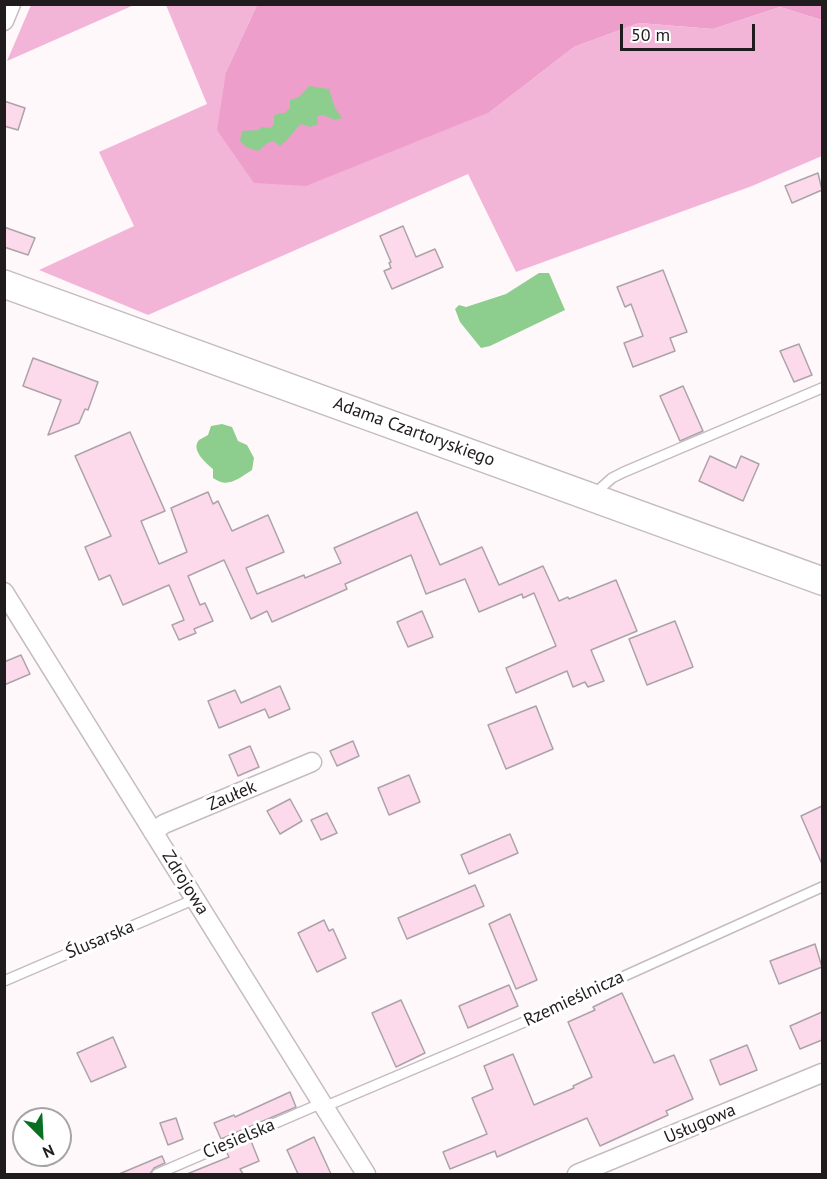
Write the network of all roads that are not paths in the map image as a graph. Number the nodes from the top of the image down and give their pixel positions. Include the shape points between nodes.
1 (11, 4) edge
2 (4, 21) edge
3 (4, 284) edge
4 (822, 388) edge
5 (591, 497) junction
6 (822, 581) edge
7 (4, 592) edge
8 (312, 762) dead end
9 (153, 832) junction
10 (822, 887) edge
11 (195, 899) junction
12 (4, 981) edge
13 (822, 1072) edge
14 (323, 1105) junction
15 (157, 1174) edge
16 (366, 1174) edge
17 (577, 1174) edge

1 - 2 street
3 - 5 street, Adama Czartoryskiego
4 - 5 lane via 624,472
5 - 6 street, Adama Czartoryskiego
7 - 9 street, Zdrojowa
8 - 9 street, Zaułek
9 - 11 street, Zdrojowa
10 - 14 lane, Rzemieślnicza via 576,1000
11 - 12 lane, Ślusarska
11 - 14 street, Zdrojowa
13 - 17 street, Usługowa
14 - 15 lane, Ciesielska
14 - 16 street, Zdrojowa

